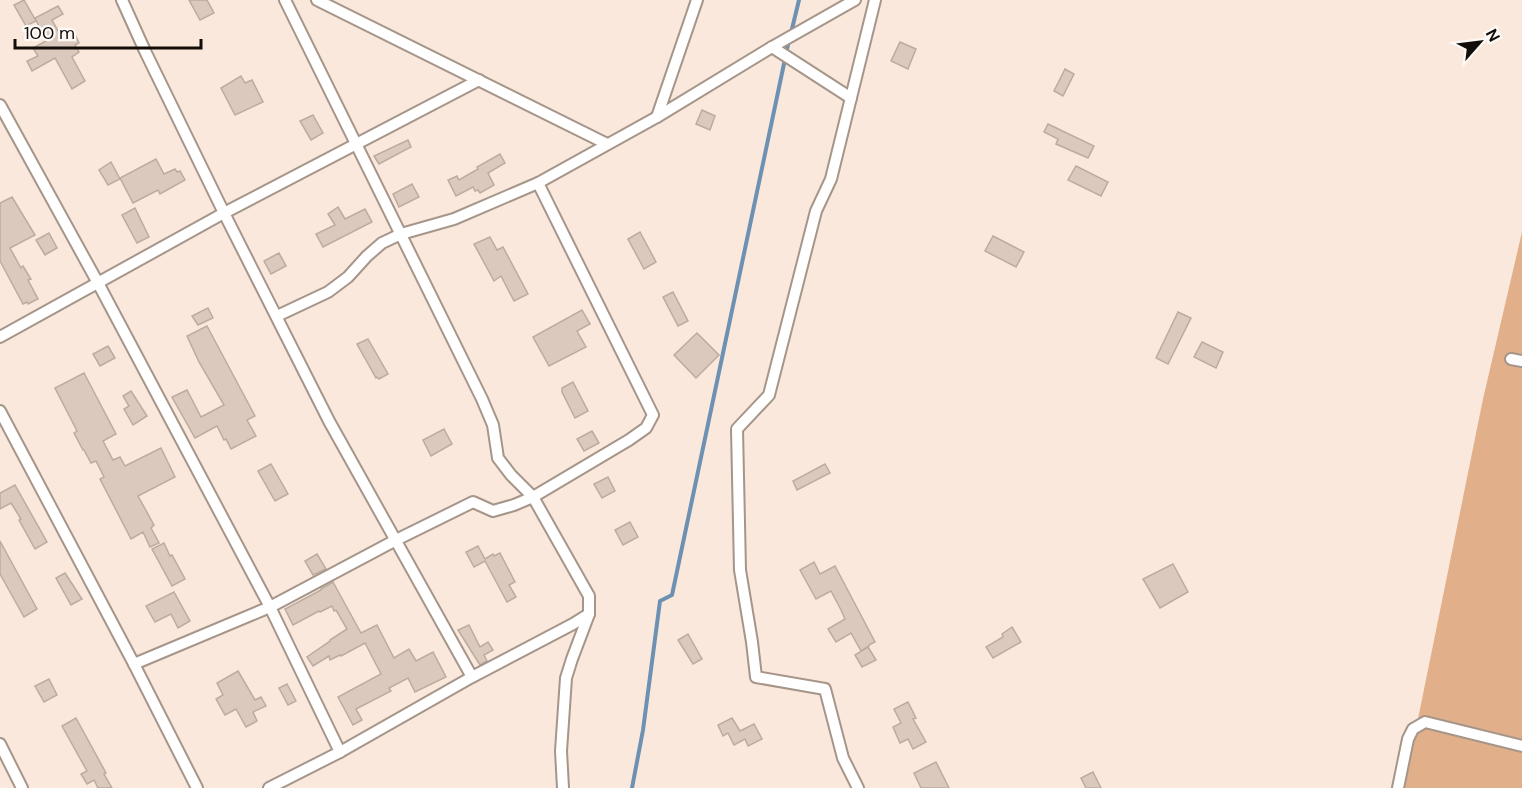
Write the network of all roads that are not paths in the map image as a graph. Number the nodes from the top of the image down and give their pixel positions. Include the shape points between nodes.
1 (122, 0) edge
2 (285, 0) edge
3 (317, 0) edge
4 (697, 0) edge
5 (855, 0) edge
6 (875, 0) edge
7 (772, 47) junction
8 (479, 80) junction
9 (851, 98) junction
10 (0, 105) edge
11 (657, 117) junction
12 (356, 144) junction
13 (607, 144) junction
14 (538, 183) junction
15 (224, 213) junction
16 (401, 234) junction
17 (98, 283) junction
18 (277, 316) junction
19 (0, 337) edge
20 (0, 411) edge
21 (533, 496) junction
22 (396, 540) junction
23 (270, 607) junction
24 (589, 614) junction
25 (134, 664) junction
26 (472, 676) junction
27 (0, 744) edge
28 (1522, 746) edge
29 (340, 752) junction
30 (22, 788) edge
31 (197, 788) edge
32 (269, 788) edge
33 (563, 788) edge
34 (858, 788) edge
35 (1398, 788) edge

1 - 15 street
2 - 12 street
3 - 8 street
4 - 11 street
5 - 7 street
6 - 9 street
7 - 9 street
7 - 11 street
8 - 12 street
8 - 13 street
9 - 34 street via 831,179 816,212 769,395 737,429 740,570 756,677 825,689 843,758
10 - 17 street
11 - 13 street
12 - 15 street
12 - 16 street
13 - 14 street
14 - 16 street via 454,219
14 - 21 street via 653,415 646,428 629,440
15 - 17 street
15 - 18 street
16 - 18 street via 382,243 328,292
16 - 21 street via 482,399 493,426 498,458
17 - 19 street
17 - 23 street
18 - 22 street via 329,421
20 - 25 street
21 - 22 street via 493,511 473,502
21 - 24 street via 589,596
22 - 23 street
22 - 26 street
23 - 25 street
23 - 29 street
24 - 26 street
24 - 33 street via 566,678 561,751
25 - 31 street
26 - 29 street
27 - 30 street
28 - 35 street via 1425,722 1413,729 1408,739
29 - 32 street

